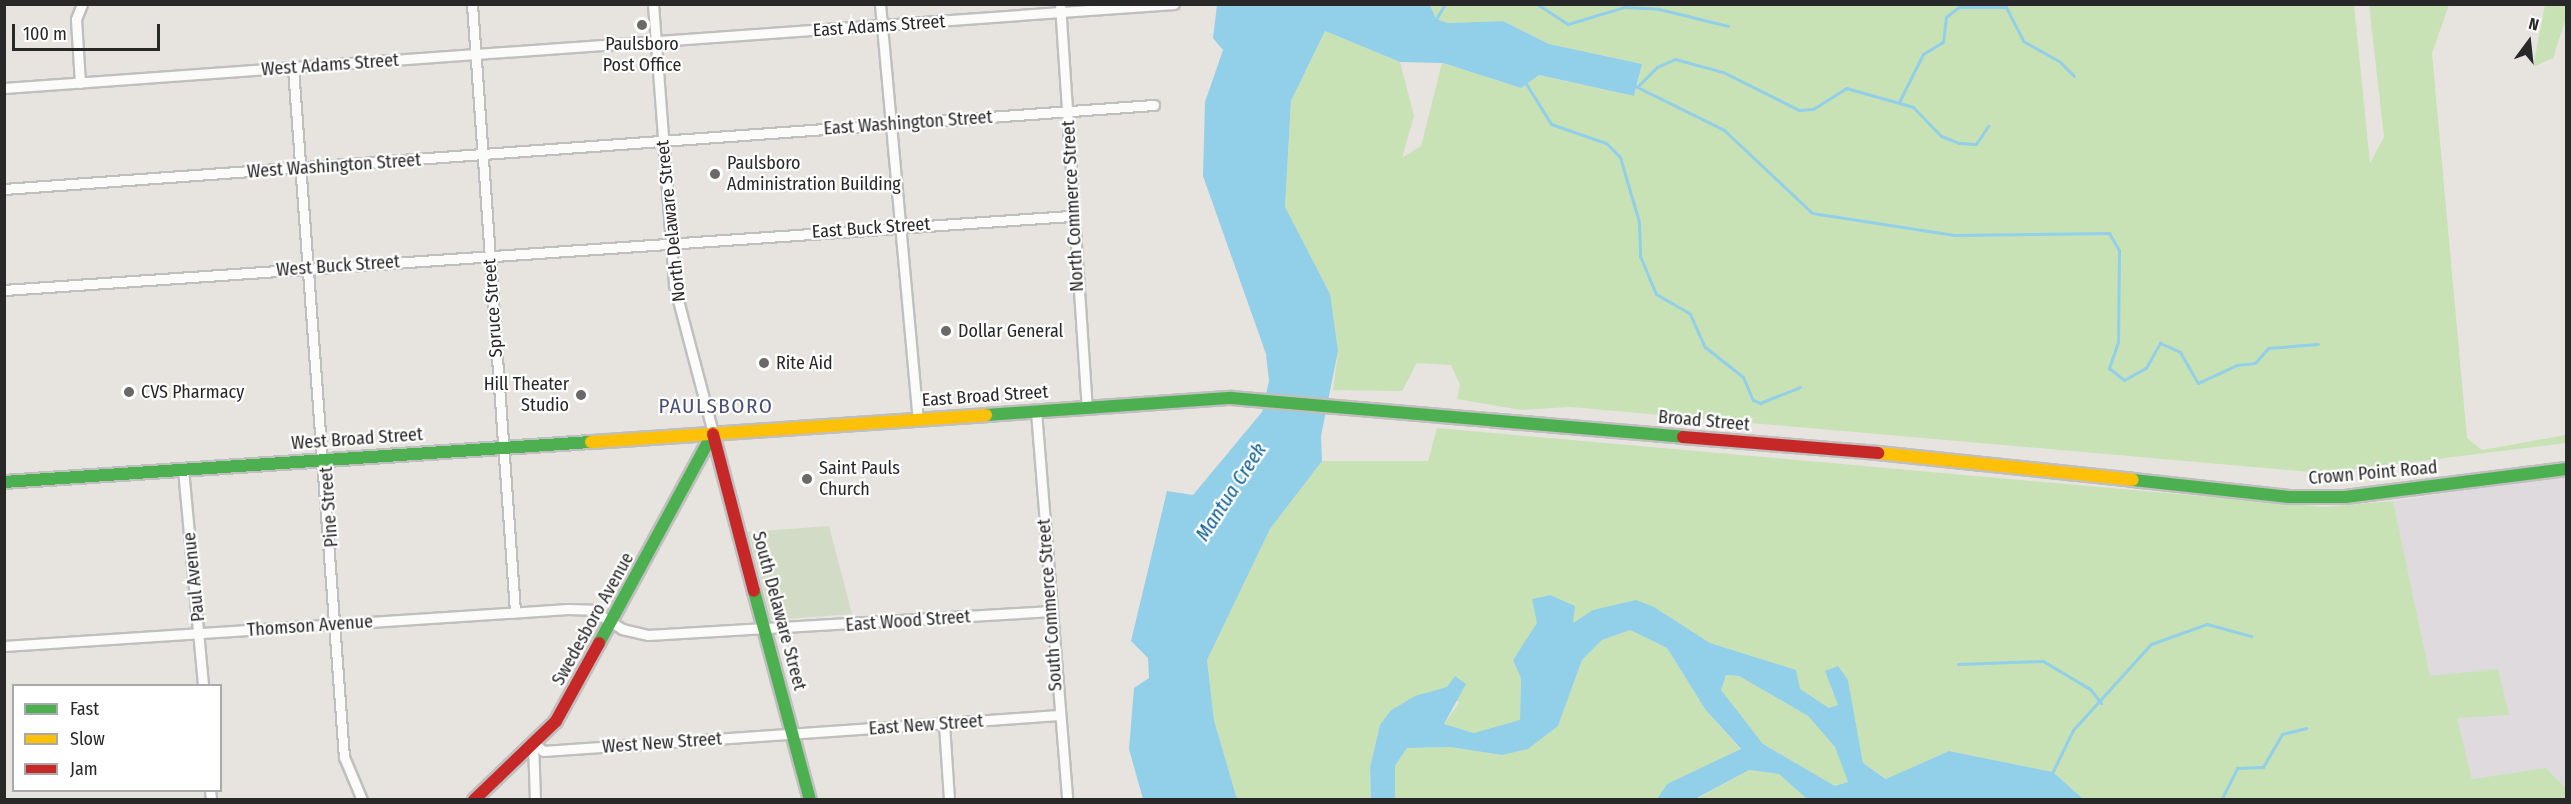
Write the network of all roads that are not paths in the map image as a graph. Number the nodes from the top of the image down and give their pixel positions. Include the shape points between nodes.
1 (82, 4) edge
2 (472, 4) edge
3 (653, 4) edge
4 (880, 4) edge
5 (1174, 4) edge
6 (1061, 8) edge
7 (881, 26) junction
8 (656, 42) junction
9 (476, 55) junction
10 (293, 68) junction
11 (80, 83) junction
12 (4, 88) edge
13 (1154, 105) dead end
14 (1068, 111) junction
15 (889, 125) junction
16 (663, 142) junction
17 (482, 155) junction
18 (302, 168) junction
19 (4, 189) edge
20 (1071, 216) junction
21 (896, 225) junction
22 (671, 242) junction
23 (490, 255) junction
24 (310, 268) junction
25 (4, 290) edge
26 (1259, 400) joint
27 (1087, 408) junction
28 (1036, 411) junction
29 (918, 419) junction
30 (713, 433) junction
31 (504, 447) junction
32 (325, 459) junction
33 (183, 469) junction
34 (2566, 469) edge
35 (4, 482) edge
36 (2146, 483) joint
37 (1051, 611) junction
38 (515, 612) junction
39 (612, 621) junction
40 (337, 624) junction
41 (766, 631) junction
42 (199, 634) junction
43 (4, 646) edge
44 (203, 684) edge
45 (1059, 715) junction
46 (944, 724) junction
47 (794, 734) junction
48 (533, 742) junction
49 (362, 800) edge
50 (474, 800) edge
51 (536, 800) edge
52 (810, 800) edge
53 (949, 800) edge
54 (1067, 800) edge

1 - 11 street via 75,19
2 - 9 street, Spruce Street
3 - 8 street, North Delaware Street
4 - 7 street
5 - 6 street, East Adams Street
6 - 7 street, East Adams Street
6 - 14 street, North Commerce Street
7 - 8 street, East Adams Street
7 - 15 street
8 - 9 street, West Adams Street
8 - 16 street, North Delaware Street
9 - 10 street, West Adams Street
9 - 17 street, Spruce Street
10 - 11 street, West Adams Street
10 - 18 street, Pine Street
11 - 12 street, West Adams Street
13 - 14 street, East Washington Street
14 - 15 street, East Washington Street
14 - 20 street, North Commerce Street via 1076,208
15 - 16 street, East Washington Street
15 - 21 street
16 - 17 street, West Washington Street
16 - 22 street, North Delaware Street
17 - 18 street, West Washington Street
17 - 23 street, Spruce Street
18 - 19 street, West Washington Street
18 - 24 street, Pine Street
20 - 21 street, East Buck Street
20 - 27 street, North Commerce Street
21 - 22 street, East Buck Street
21 - 29 street via 904,236
22 - 23 street, West Buck Street
22 - 30 street, North Delaware Street via 678,306
23 - 24 street, West Buck Street
23 - 31 street, Spruce Street
24 - 25 street, West Buck Street
24 - 32 street, Pine Street
26 - 27 main road, East Broad Street
26 - 36 main road, Broad Street via 1943,459
27 - 28 main road, East Broad Street
28 - 29 main road, East Broad Street
28 - 37 street, South Commerce Street
29 - 30 main road, East Broad Street
30 - 31 main road, West Broad Street
30 - 39 main road, Swedesboro Avenue
30 - 41 main road, South Delaware Street
31 - 32 main road, West Broad Street
31 - 38 street, Spruce Street
32 - 33 main road, West Broad Street
32 - 40 street, Pine Street
33 - 35 main road, West Broad Street
33 - 42 street, Paul Avenue
34 - 36 main road, Crown Point Road via 2345,497
37 - 41 street, East Wood Street
37 - 45 street, South Commerce Street
38 - 39 street, Thomson Avenue via 592,610
38 - 40 street, Thomson Avenue
39 - 41 street, East Wood Street via 648,635
39 - 48 main road, Swedesboro Avenue via 561,714
40 - 42 street, Thomson Avenue
40 - 49 street, Pine Street via 344,757
41 - 47 main road, South Delaware Street
42 - 43 street, Thomson Avenue
42 - 44 street, Paul Avenue
45 - 46 street, East New Street
45 - 54 street, South Commerce Street
46 - 47 street, East New Street
46 - 53 street
47 - 48 street, West New Street via 543,751
47 - 52 main road, South Delaware Street
48 - 50 main road, Swedesboro Avenue
48 - 51 street

